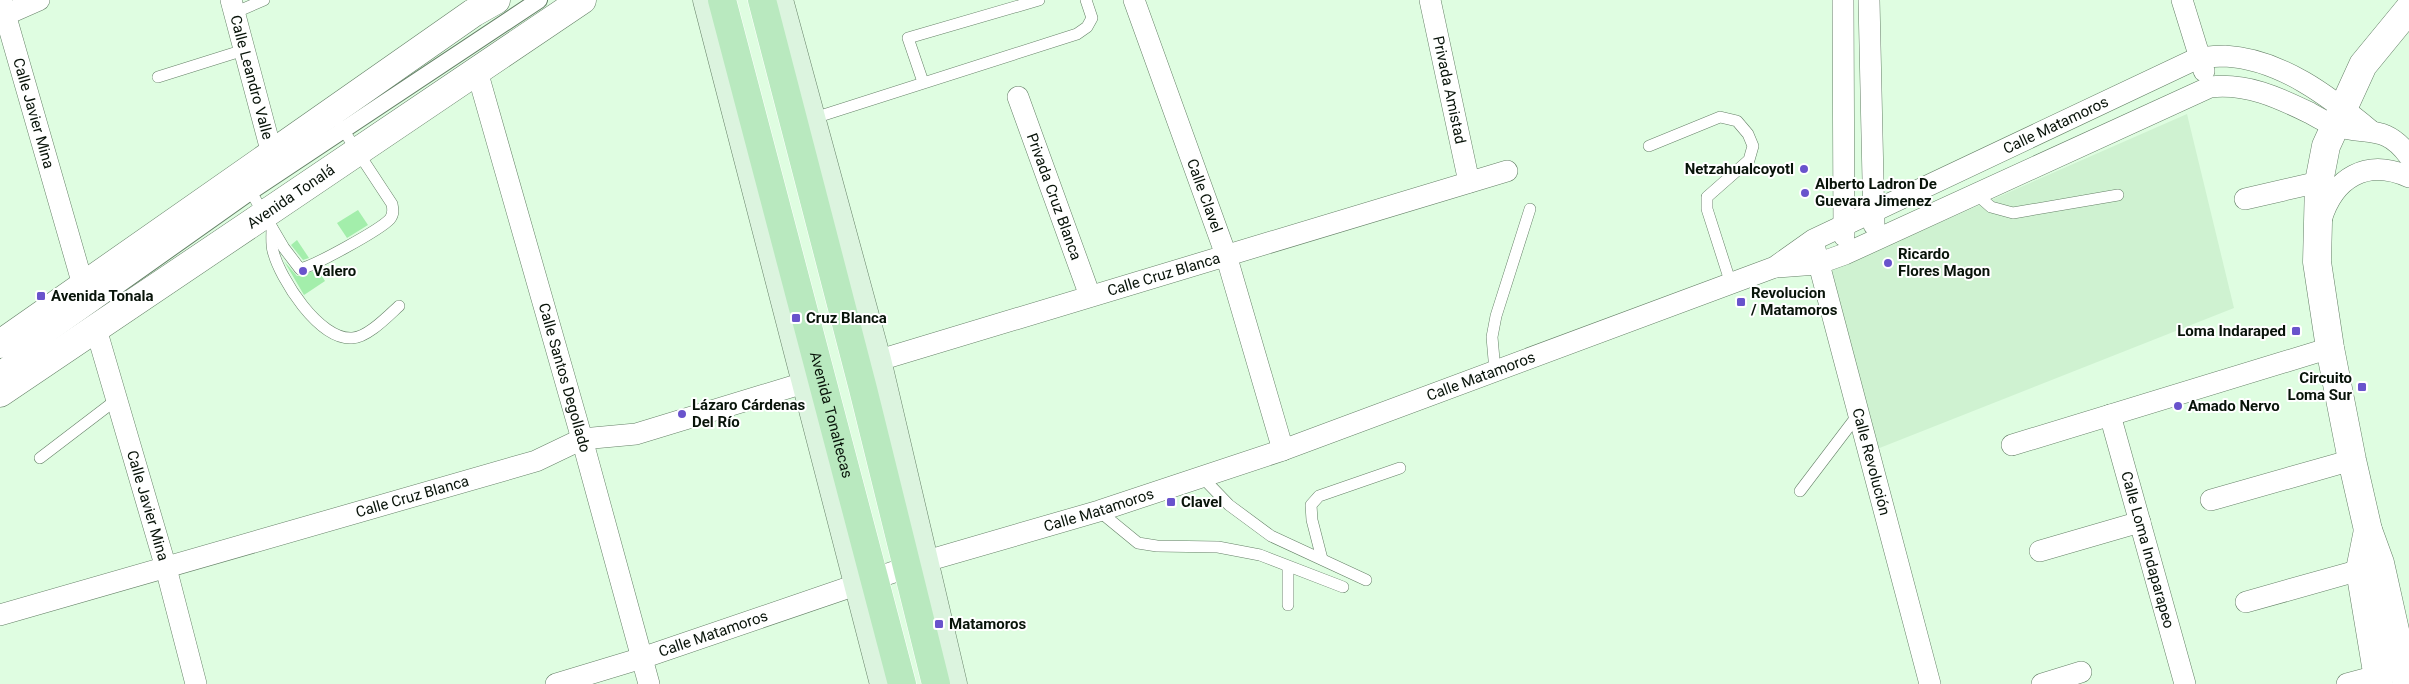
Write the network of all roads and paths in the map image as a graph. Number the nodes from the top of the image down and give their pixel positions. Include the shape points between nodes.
1 (39, 0) edge
2 (264, 0) edge
3 (539, 0) edge
4 (582, 0) edge
5 (707, 0) edge
6 (722, 0) edge
7 (762, 0) edge
8 (779, 0) edge
9 (1039, 0) edge
10 (1086, 0) edge
11 (1134, 0) edge
12 (1430, 0) edge
13 (1843, 0) edge
14 (1870, 0) edge
15 (2182, 0) edge
16 (479, 4) edge
17 (232, 6) edge
18 (3, 8) edge
19 (2409, 8) edge
20 (7, 44) edge
21 (244, 50) junction
22 (2198, 58) junction
23 (477, 71) junction
24 (158, 77) dead end
25 (923, 82) junction
26 (2210, 87) junction
27 (1018, 97) dead end
28 (2338, 116) junction
29 (811, 119) junction
30 (345, 132) junction
31 (1649, 146) dead end
32 (272, 154) junction
33 (2409, 156) edge
34 (1507, 171) dead end
35 (2409, 177) edge
36 (1469, 182) junction
37 (2319, 182) junction
38 (1975, 193) junction
39 (2118, 195) dead end
40 (2245, 199) dead end
41 (257, 202) junction
42 (1530, 209) dead end
43 (1873, 211) junction
44 (1844, 225) junction
45 (1813, 240) junction
46 (1875, 240) junction
47 (1844, 254) junction
48 (1226, 255) junction
49 (2317, 262) junction
50 (1817, 264) junction
51 (1776, 267) junction
52 (1731, 284) junction
53 (83, 285) junction
54 (1090, 296) junction
55 (399, 306) dead end
56 (96, 329) junction
57 (0, 344) edge
58 (2330, 348) junction
59 (867, 363) junction
60 (0, 369) edge
61 (1495, 371) junction
62 (813, 380) junction
63 (0, 393) edge
64 (116, 400) junction
65 (2110, 415) junction
66 (1857, 416) junction
67 (582, 439) junction
68 (2012, 444) dead end
69 (1283, 450) junction
70 (40, 458) dead end
71 (2352, 460) junction
72 (1400, 468) dead end
73 (1202, 477) junction
74 (1800, 491) dead end
75 (2211, 500) dead end
76 (1099, 511) junction
77 (2140, 522) junction
78 (2368, 530) junction
79 (2040, 551) dead end
80 (1322, 559) junction
81 (915, 565) junction
82 (1288, 566) junction
83 (166, 568) junction
84 (2360, 570) junction
85 (1366, 580) dead end
86 (867, 583) junction
87 (1343, 587) dead end
88 (2246, 602) dead end
89 (1288, 605) dead end
90 (0, 615) edge
91 (642, 658) junction
92 (2081, 672) dead end
93 (2378, 680) edge
94 (196, 684) edge
95 (556, 684) edge
96 (649, 684) edge
97 (884, 684) edge
98 (902, 684) edge
99 (936, 684) edge
100 (953, 684) edge
101 (1930, 684) edge
102 (2042, 684) edge
103 (2185, 684) edge
104 (2347, 684) edge
105 (2407, 684) edge

1 - 18 street
2 - 17 lane
3 - 30 street
4 - 23 street, Avenida Tonalá
5 - 62 main road, Avenida Tonaltecas
6 - 62 main road, Avenida Tonaltecas
7 - 59 main road
8 - 29 main road
9 - 25 lane via 908,38
10 - 25 lane via 1092,18 1087,27 1077,34
11 - 48 street, Calle Clavel
12 - 36 street, Privada Amistad
13 - 44 street
14 - 43 street
15 - 22 street
16 - 30 street, Avenida Tonalá
17 - 21 street, Calle Leandro Valle
18 - 20 street, Calle Javier Mina
19 - 28 street via 2363,65
20 - 53 street, Calle Javier Mina
21 - 24 lane
21 - 32 street, Calle Leandro Valle
22 - 26 street
22 - 28 street, Calle Matamoros via 2226,56 2270,66 2320,90
22 - 43 street, Calle Matamoros
23 - 30 street, Avenida Tonalá
23 - 67 street, Calle Santos Degollado
25 - 29 lane
26 - 28 street, Calle Matamoros via 2231,84
26 - 38 street, Calle Matamoros
27 - 54 street, Privada Cruz Blanca
28 - 33 street via 2390,136
28 - 37 street via 2326,146
29 - 59 main road
30 - 32 street, Avenida Tonalá
30 - 41 street, Avenida Tonalá
30 - 41 lane via 392,204 394,212 390,219 353,244 300,268
31 - 52 lane via 1720,117 1737,121 1748,134 1753,146 1750,160 1707,198 1707,208
32 - 41 street, Avenida Tonalá
34 - 36 street
35 - 49 street via 2382,168 2348,178 2333,192 2325,207
36 - 48 street, Calle Cruz Blanca
37 - 40 street
37 - 49 street
38 - 39 lane via 1991,207 2013,213
38 - 46 street, Calle Matamoros
41 - 53 street, Avenida Tonalá
41 - 55 lane via 284,277 305,309 333,335 353,339 374,328
41 - 56 street, Avenida Tonalá
41 - 60 street
42 - 61 lane via 1492,337
43 - 44 street, Calle Matamoros
43 - 46 street
44 - 45 street, Calle Matamoros
44 - 47 street
45 - 50 street, Calle Revolución
45 - 51 street, Calle Matamoros
46 - 47 street, Calle Matamoros
47 - 50 street, Calle Matamoros
48 - 54 street, Calle Cruz Blanca
48 - 69 street, Calle Clavel
49 - 58 street
50 - 51 street, Calle Matamoros
50 - 66 street, Calle Revolución
51 - 52 street, Calle Matamoros
52 - 61 street, Calle Matamoros
53 - 57 street, Avenida Tonalá
54 - 59 street, Calle Cruz Blanca
56 - 63 street, Avenida Tonalá
56 - 64 street, Calle Javier Mina
58 - 65 street
58 - 71 street
59 - 81 main road
61 - 69 street, Calle Matamoros
62 - 67 street, Calle Cruz Blanca via 636,434
62 - 86 main road, Avenida Tonaltecas
64 - 70 lane
64 - 83 street, Calle Javier Mina
65 - 68 street
65 - 77 street, Calle Loma Indaparapeo
66 - 74 lane
66 - 101 street, Calle Revolución
67 - 83 street, Calle Cruz Blanca via 536,460
67 - 91 street, Calle Santos Degollado
69 - 73 street, Calle Matamoros
71 - 75 street
71 - 78 street
72 - 80 lane via 1318,496 1311,505
73 - 76 street, Calle Matamoros
73 - 80 lane via 1247,520 1271,536
76 - 81 street, Calle Matamoros
76 - 82 lane via 1138,543 1218,547 1260,555
77 - 79 street
77 - 103 street, Calle Loma Indaparapeo
78 - 84 street
78 - 105 street via 2380,563
80 - 85 lane
81 - 86 street, Calle Matamoros
81 - 99 main road
81 - 100 main road
82 - 87 lane
82 - 89 lane
83 - 90 street, Calle Cruz Blanca
83 - 94 street, Calle Javier Mina
84 - 88 street
84 - 93 street
86 - 91 street, Calle Matamoros
86 - 97 main road, Avenida Tonaltecas
86 - 98 main road, Avenida Tonaltecas
91 - 95 street, Calle Matamoros
91 - 96 street, Calle Santos Degollado
92 - 102 street
93 - 104 street

